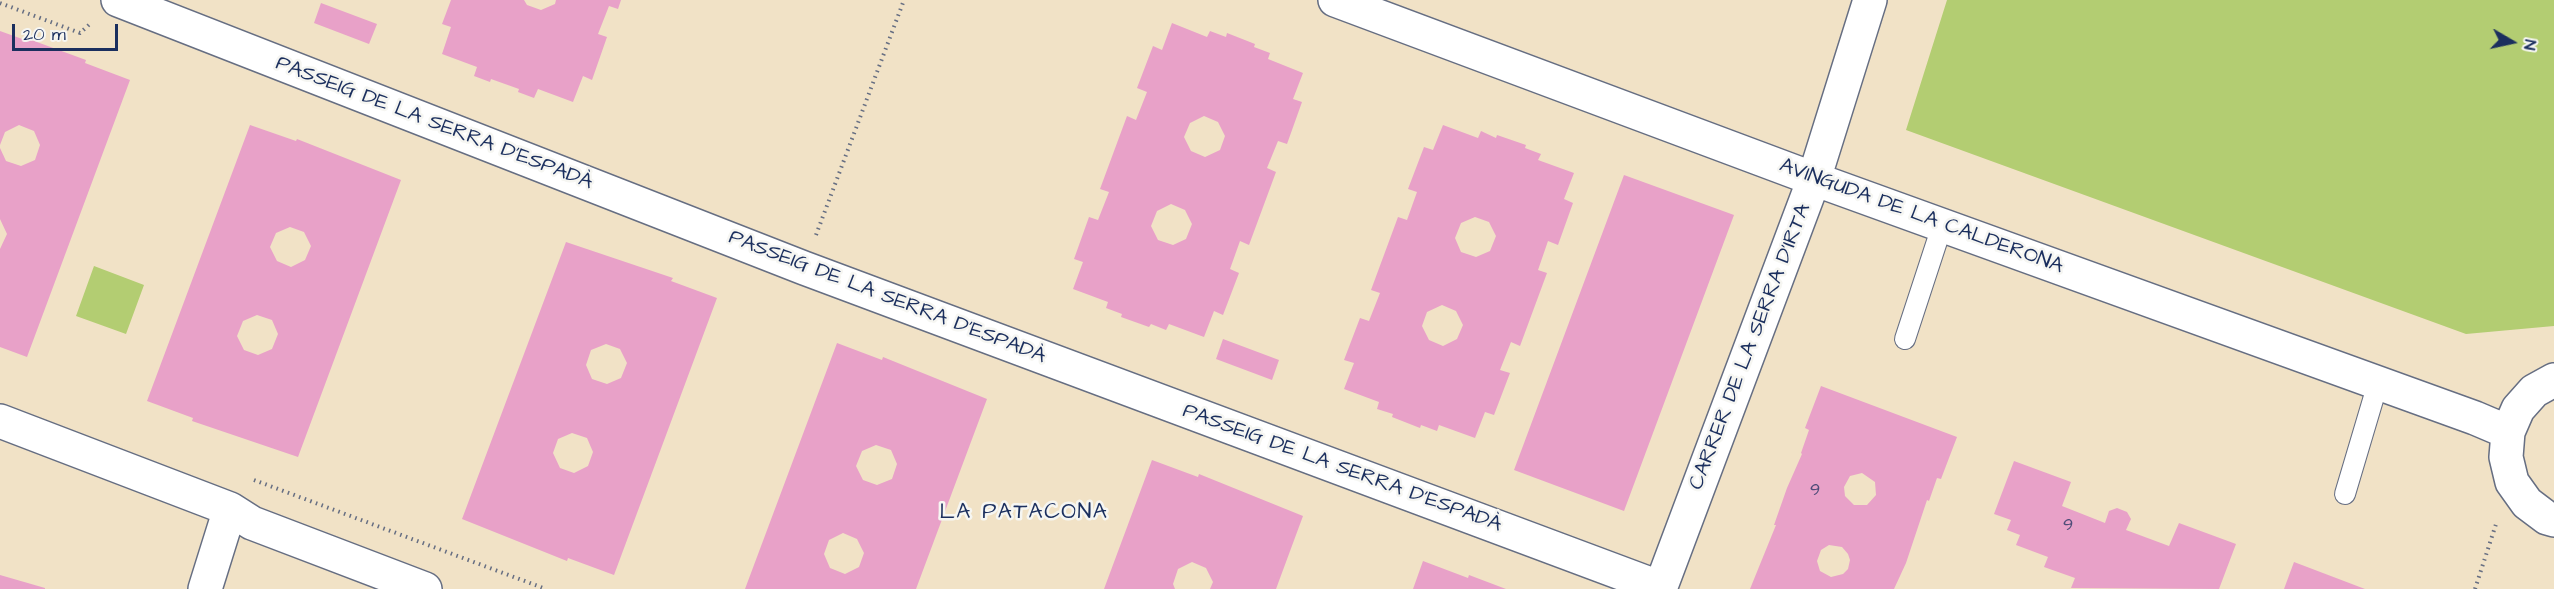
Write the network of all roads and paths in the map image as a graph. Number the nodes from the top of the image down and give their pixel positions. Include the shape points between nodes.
1 (904, 0) edge
2 (1335, 0) edge
3 (1870, 0) edge
4 (0, 3) edge
5 (107, 6) edge
6 (1814, 179) junction
7 (1942, 226) junction
8 (804, 268) junction
9 (1905, 339) dead end
10 (2554, 380) edge
11 (2378, 382) junction
12 (0, 421) edge
13 (2508, 432) junction
14 (245, 477) dead end
15 (2345, 494) dead end
16 (230, 509) junction
17 (2499, 515) dead end
18 (2554, 520) edge
19 (205, 589) edge
20 (425, 589) edge
21 (546, 589) edge
22 (1660, 589) edge
23 (2475, 589) edge

1 - 8 path
2 - 6 street, AVINGUDA DE LA CALDERONA
3 - 6 street, CARRER DE LA SERRA D'IRTA
4 - 5 path via 80,33
5 - 8 street, PASSEIG DE LA SERRA D'ESPADÀ
6 - 7 street, AVINGUDA DE LA CALDERONA
6 - 22 street, CARRER DE LA SERRA D'IRTA
7 - 9 lane
7 - 11 street, AVINGUDA DE LA CALDERONA
8 - 22 street, PASSEIG DE LA SERRA D'ESPADÀ
10 - 13 street via 2534,392 2518,409
11 - 13 street, AVINGUDA DE LA CALDERONA
11 - 15 lane
12 - 16 street
13 - 18 street via 2506,457 2512,482 2527,503
14 - 21 path
16 - 19 street
16 - 20 street via 252,524
17 - 23 path

